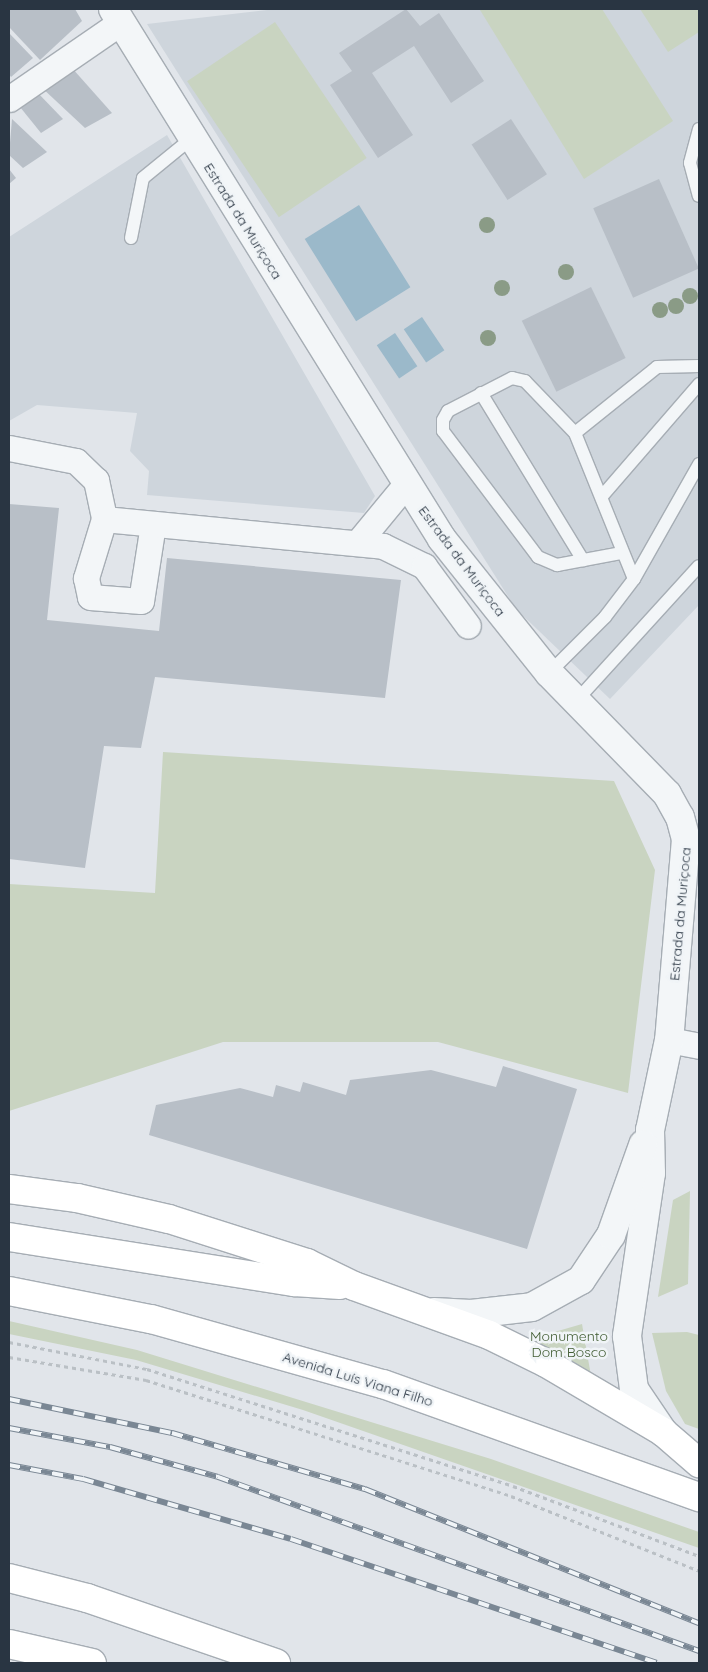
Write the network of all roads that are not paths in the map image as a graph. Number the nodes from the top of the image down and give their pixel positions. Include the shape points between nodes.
1 (117, 15) edge
2 (9, 99) edge
3 (699, 129) edge
4 (192, 138) junction
5 (699, 196) edge
6 (131, 238) dead end
7 (699, 366) edge
8 (699, 384) edge
9 (481, 393) junction
10 (575, 433) junction
11 (9, 448) edge
12 (699, 464) edge
13 (406, 484) junction
14 (603, 495) junction
15 (104, 518) junction
16 (153, 524) junction
17 (359, 541) junction
18 (622, 553) junction
19 (583, 560) junction
20 (699, 566) edge
21 (634, 579) junction
22 (468, 626) dead end
23 (549, 673) junction
24 (577, 700) junction
25 (669, 1040) junction
26 (699, 1046) edge
27 (650, 1130) junction
28 (9, 1189) edge
29 (9, 1237) edge
30 (354, 1286) junction
31 (9, 1291) edge
32 (430, 1312) junction
33 (663, 1432) junction
34 (699, 1463) edge
35 (699, 1497) edge
36 (9, 1578) edge
37 (9, 1644) edge
38 (92, 1663) edge
39 (276, 1663) edge

1 - 2 street
1 - 4 street, Estrada da Muriçoca
3 - 5 lane via 690,163
4 - 6 lane via 143,178
4 - 13 street, Estrada da Muriçoca
7 - 10 lane via 657,366
8 - 14 lane
9 - 10 lane via 512,378 525,381
9 - 19 lane
9 - 19 lane via 448,411 443,431 538,557 557,565
10 - 14 lane
11 - 15 street via 76,460 96,480
12 - 21 lane
13 - 17 street
13 - 23 street, Estrada da Muriçoca via 442,539
14 - 18 lane
15 - 16 street
15 - 16 street via 86,578 90,597 141,601
16 - 17 street
17 - 22 street via 404,553 424,566
18 - 19 lane
18 - 21 lane
20 - 24 lane
21 - 23 lane via 605,617
23 - 24 street, Estrada da Muriçoca
24 - 25 street, Estrada da Muriçoca via 666,794 684,832
25 - 26 street
25 - 27 street, Estrada da Muriçoca
27 - 32 street, Estrada da Muriçoca via 611,1235 581,1280 532,1307 471,1314
27 - 33 street, Estrada da Muriçoca via 650,1173 626,1336 634,1389
28 - 30 highway via 77,1198 230,1236 307,1263
29 - 30 highway via 294,1282
30 - 32 highway
31 - 35 highway, Avenida Luís Viana Filho via 151,1319 383,1384
32 - 33 highway via 546,1363
33 - 34 highway
36 - 39 highway via 87,1598
37 - 38 highway

